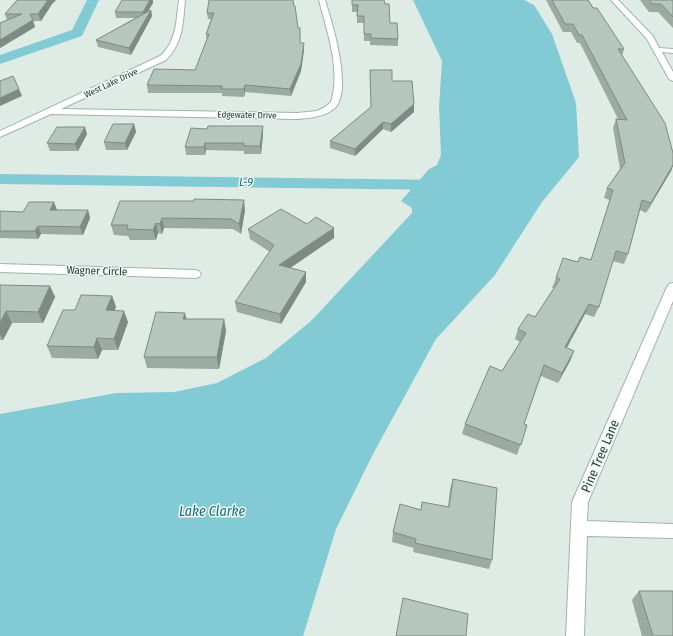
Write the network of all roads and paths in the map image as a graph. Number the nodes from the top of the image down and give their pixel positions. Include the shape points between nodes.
1 (182, 0) edge
2 (322, 0) edge
3 (614, 0) edge
4 (657, 50) junction
5 (673, 51) edge
6 (673, 79) edge
7 (50, 111) junction
8 (0, 134) edge
9 (0, 268) edge
10 (195, 274) dead end
11 (673, 287) edge
12 (579, 528) junction
13 (673, 531) edge
14 (575, 636) edge

1 - 7 street, West Lake Drive via 177,41 168,54 149,66
2 - 7 street, Edgewater Drive via 338,60 338,74 336,99 333,105 319,113 297,116
3 - 4 street via 650,38
4 - 5 street
4 - 6 street
7 - 8 street, West Lake Drive
9 - 10 street, Wagner Circle
11 - 12 street, Pine Tree Lane via 580,502
12 - 13 street
12 - 14 street, Pine Tree Lane

